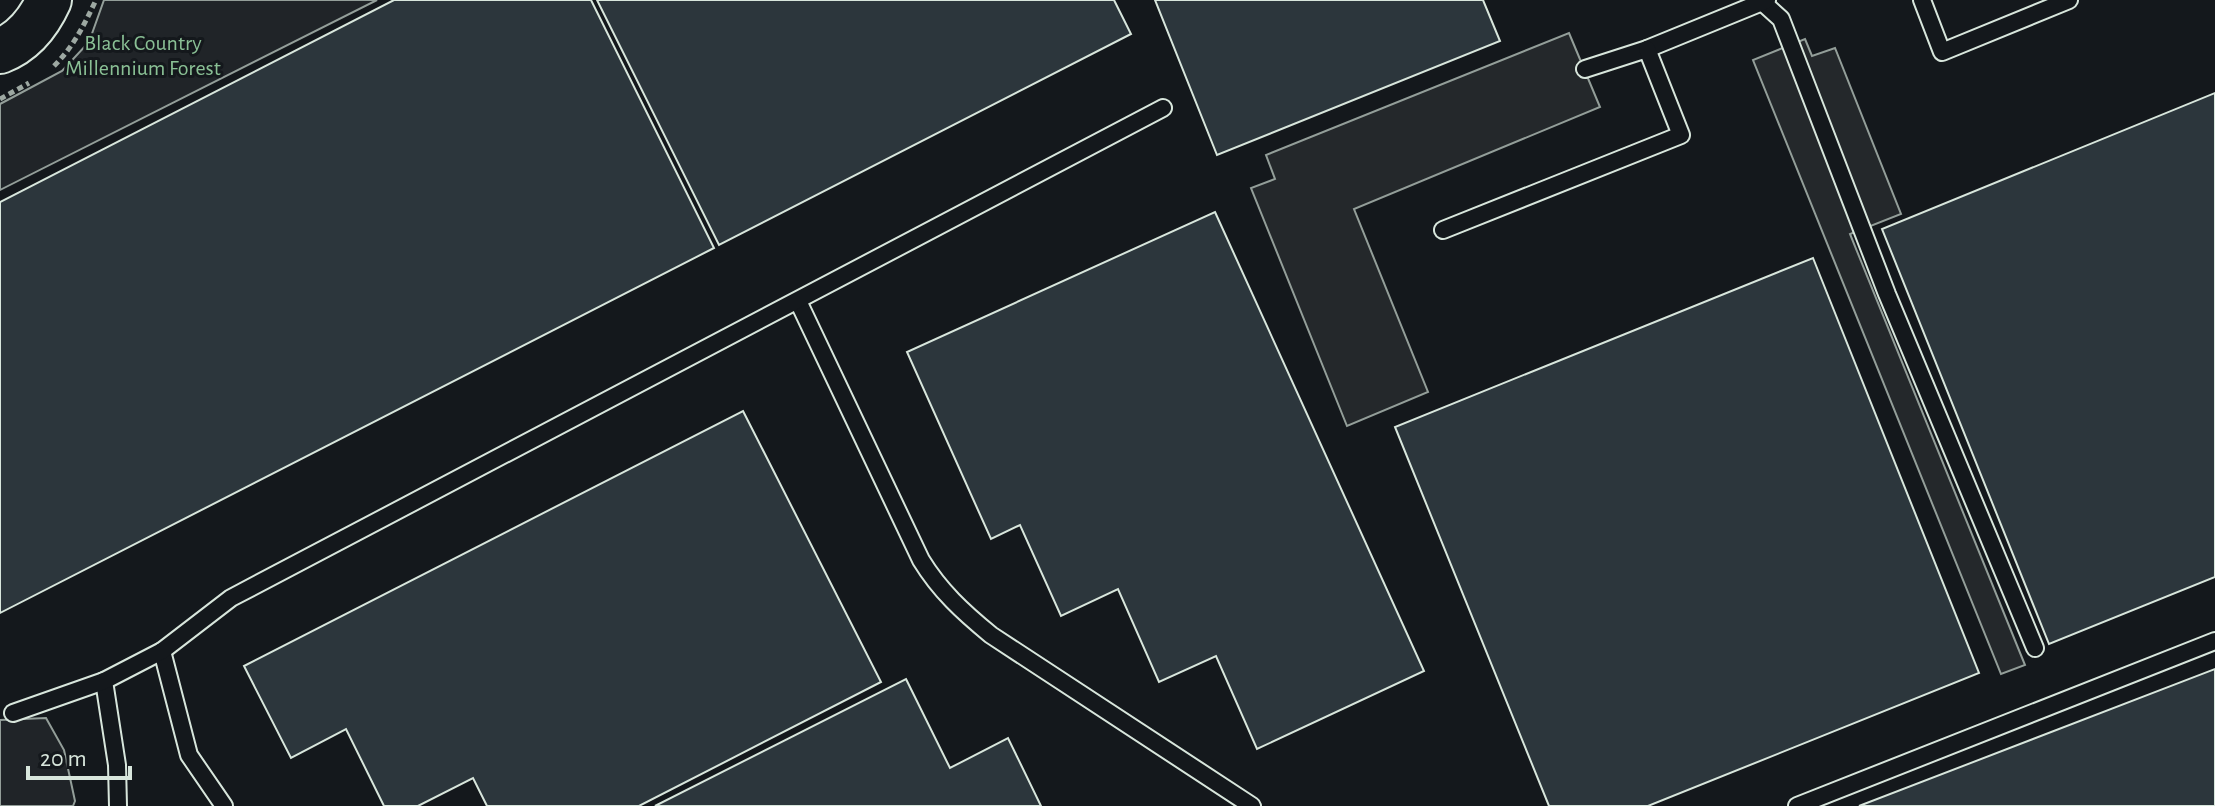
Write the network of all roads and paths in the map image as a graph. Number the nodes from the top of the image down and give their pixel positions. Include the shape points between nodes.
1 (49, 0) edge
2 (1922, 0) edge
3 (2069, 0) edge
4 (1763, 1) edge
5 (1647, 49) junction
6 (0, 51) edge
7 (1585, 69) dead end
8 (1163, 108) dead end
9 (1443, 230) dead end
10 (798, 301) junction
11 (2215, 641) edge
12 (2035, 648) dead end
13 (162, 651) junction
14 (104, 681) junction
15 (13, 713) dead end
16 (118, 806) edge
17 (224, 806) edge
18 (1252, 806) edge
19 (1797, 806) edge

1 - 6 main road via 31,30
2 - 3 lane via 1942,52
4 - 5 lane
4 - 12 lane via 1781,19 1887,294
5 - 7 lane
5 - 9 lane via 1681,135
8 - 10 lane
10 - 13 lane via 231,598
10 - 18 lane via 936,584 991,635
11 - 19 lane
13 - 14 lane
13 - 17 lane via 189,755
14 - 15 lane
14 - 16 lane

